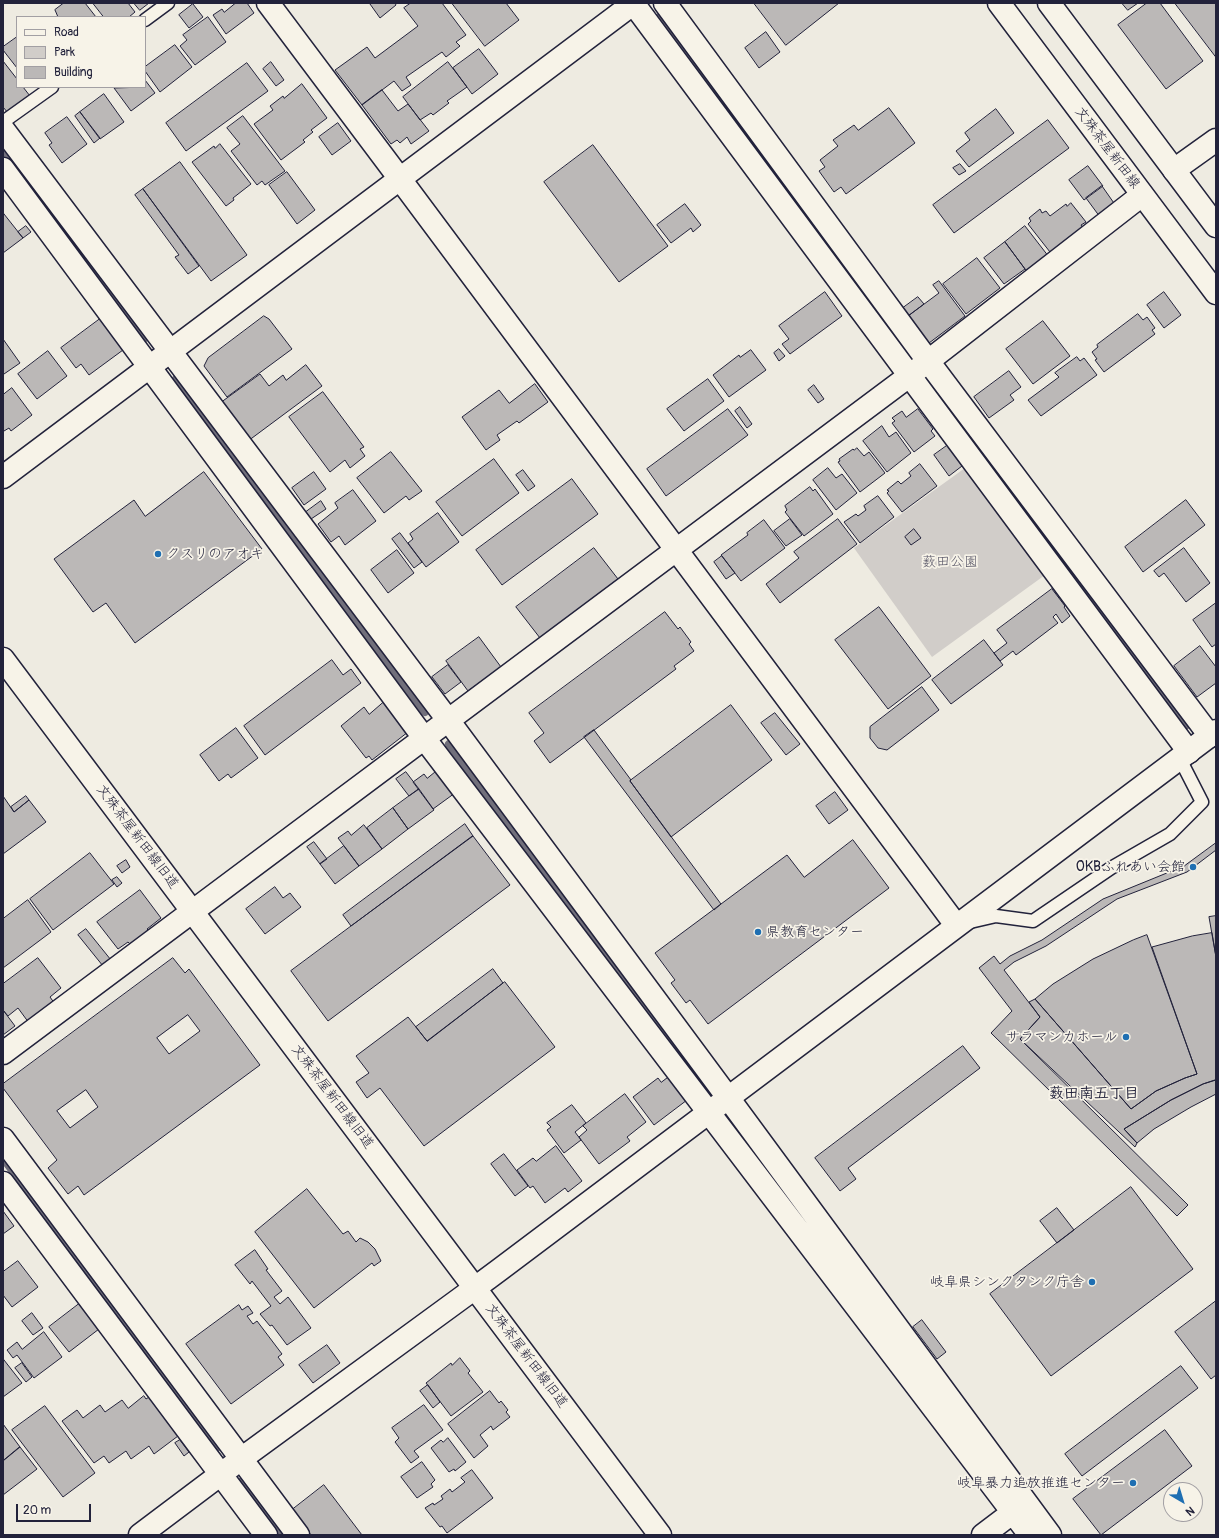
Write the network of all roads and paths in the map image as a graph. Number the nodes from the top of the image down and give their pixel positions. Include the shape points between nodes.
1 (168, 3) edge
2 (268, 3) edge
3 (633, 3) edge
4 (665, 3) edge
5 (999, 3) edge
6 (1049, 3) edge
7 (146, 19) edge
8 (51, 88) edge
9 (3, 122) edge
10 (3, 129) edge
11 (1216, 140) edge
12 (3, 169) edge
13 (1174, 170) junction
14 (400, 179) junction
15 (1142, 195) junction
16 (1216, 226) edge
17 (1216, 293) edge
18 (170, 352) junction
19 (928, 360) junction
20 (150, 366) junction
21 (909, 376) junction
22 (3, 477) edge
23 (677, 550) junction
24 (3, 659) edge
25 (448, 720) junction
26 (1213, 734) edge
27 (424, 738) junction
28 (1184, 755) junction
29 (194, 912) junction
30 (956, 926) junction
31 (3, 1053) edge
32 (729, 1099) junction
33 (709, 1114) junction
34 (3, 1139) edge
35 (3, 1182) edge
36 (475, 1288) junction
37 (241, 1459) junction
38 (220, 1475) junction
39 (1019, 1507) junction
40 (140, 1535) edge
41 (266, 1535) edge
42 (298, 1535) edge
43 (660, 1535) edge
44 (982, 1535) edge
45 (1030, 1535) edge
46 (1050, 1535) edge

1 - 7 lane
2 - 14 street
3 - 14 street
3 - 21 street
4 - 19 street
5 - 15 street, 文殊茶屋新田線
6 - 13 street
8 - 9 lane
10 - 18 street
11 - 13 street
12 - 20 street
13 - 16 street
14 - 18 street
14 - 23 street
15 - 17 street, 文殊茶屋新田線
15 - 19 street
18 - 20 street
18 - 25 street
19 - 21 street
19 - 26 street
20 - 22 street
20 - 27 street
21 - 23 street
21 - 28 street
23 - 25 street
23 - 30 street
24 - 29 street, 文殊茶屋新田線旧道
25 - 27 street
25 - 32 street
26 - 28 street
27 - 29 street
27 - 33 street
28 - 30 street
28 - 30 lane via 1202,802 1170,834 1111,868 1033,921 996,916
29 - 31 street
29 - 36 street, 文殊茶屋新田線旧道
30 - 32 street
32 - 33 street
32 - 39 street
33 - 36 street
33 - 39 street
34 - 37 street
35 - 38 street
36 - 37 street
36 - 43 street, 文殊茶屋新田線旧道
37 - 38 street
37 - 42 street
38 - 40 street
38 - 41 street
39 - 44 street
39 - 45 street
39 - 46 street

